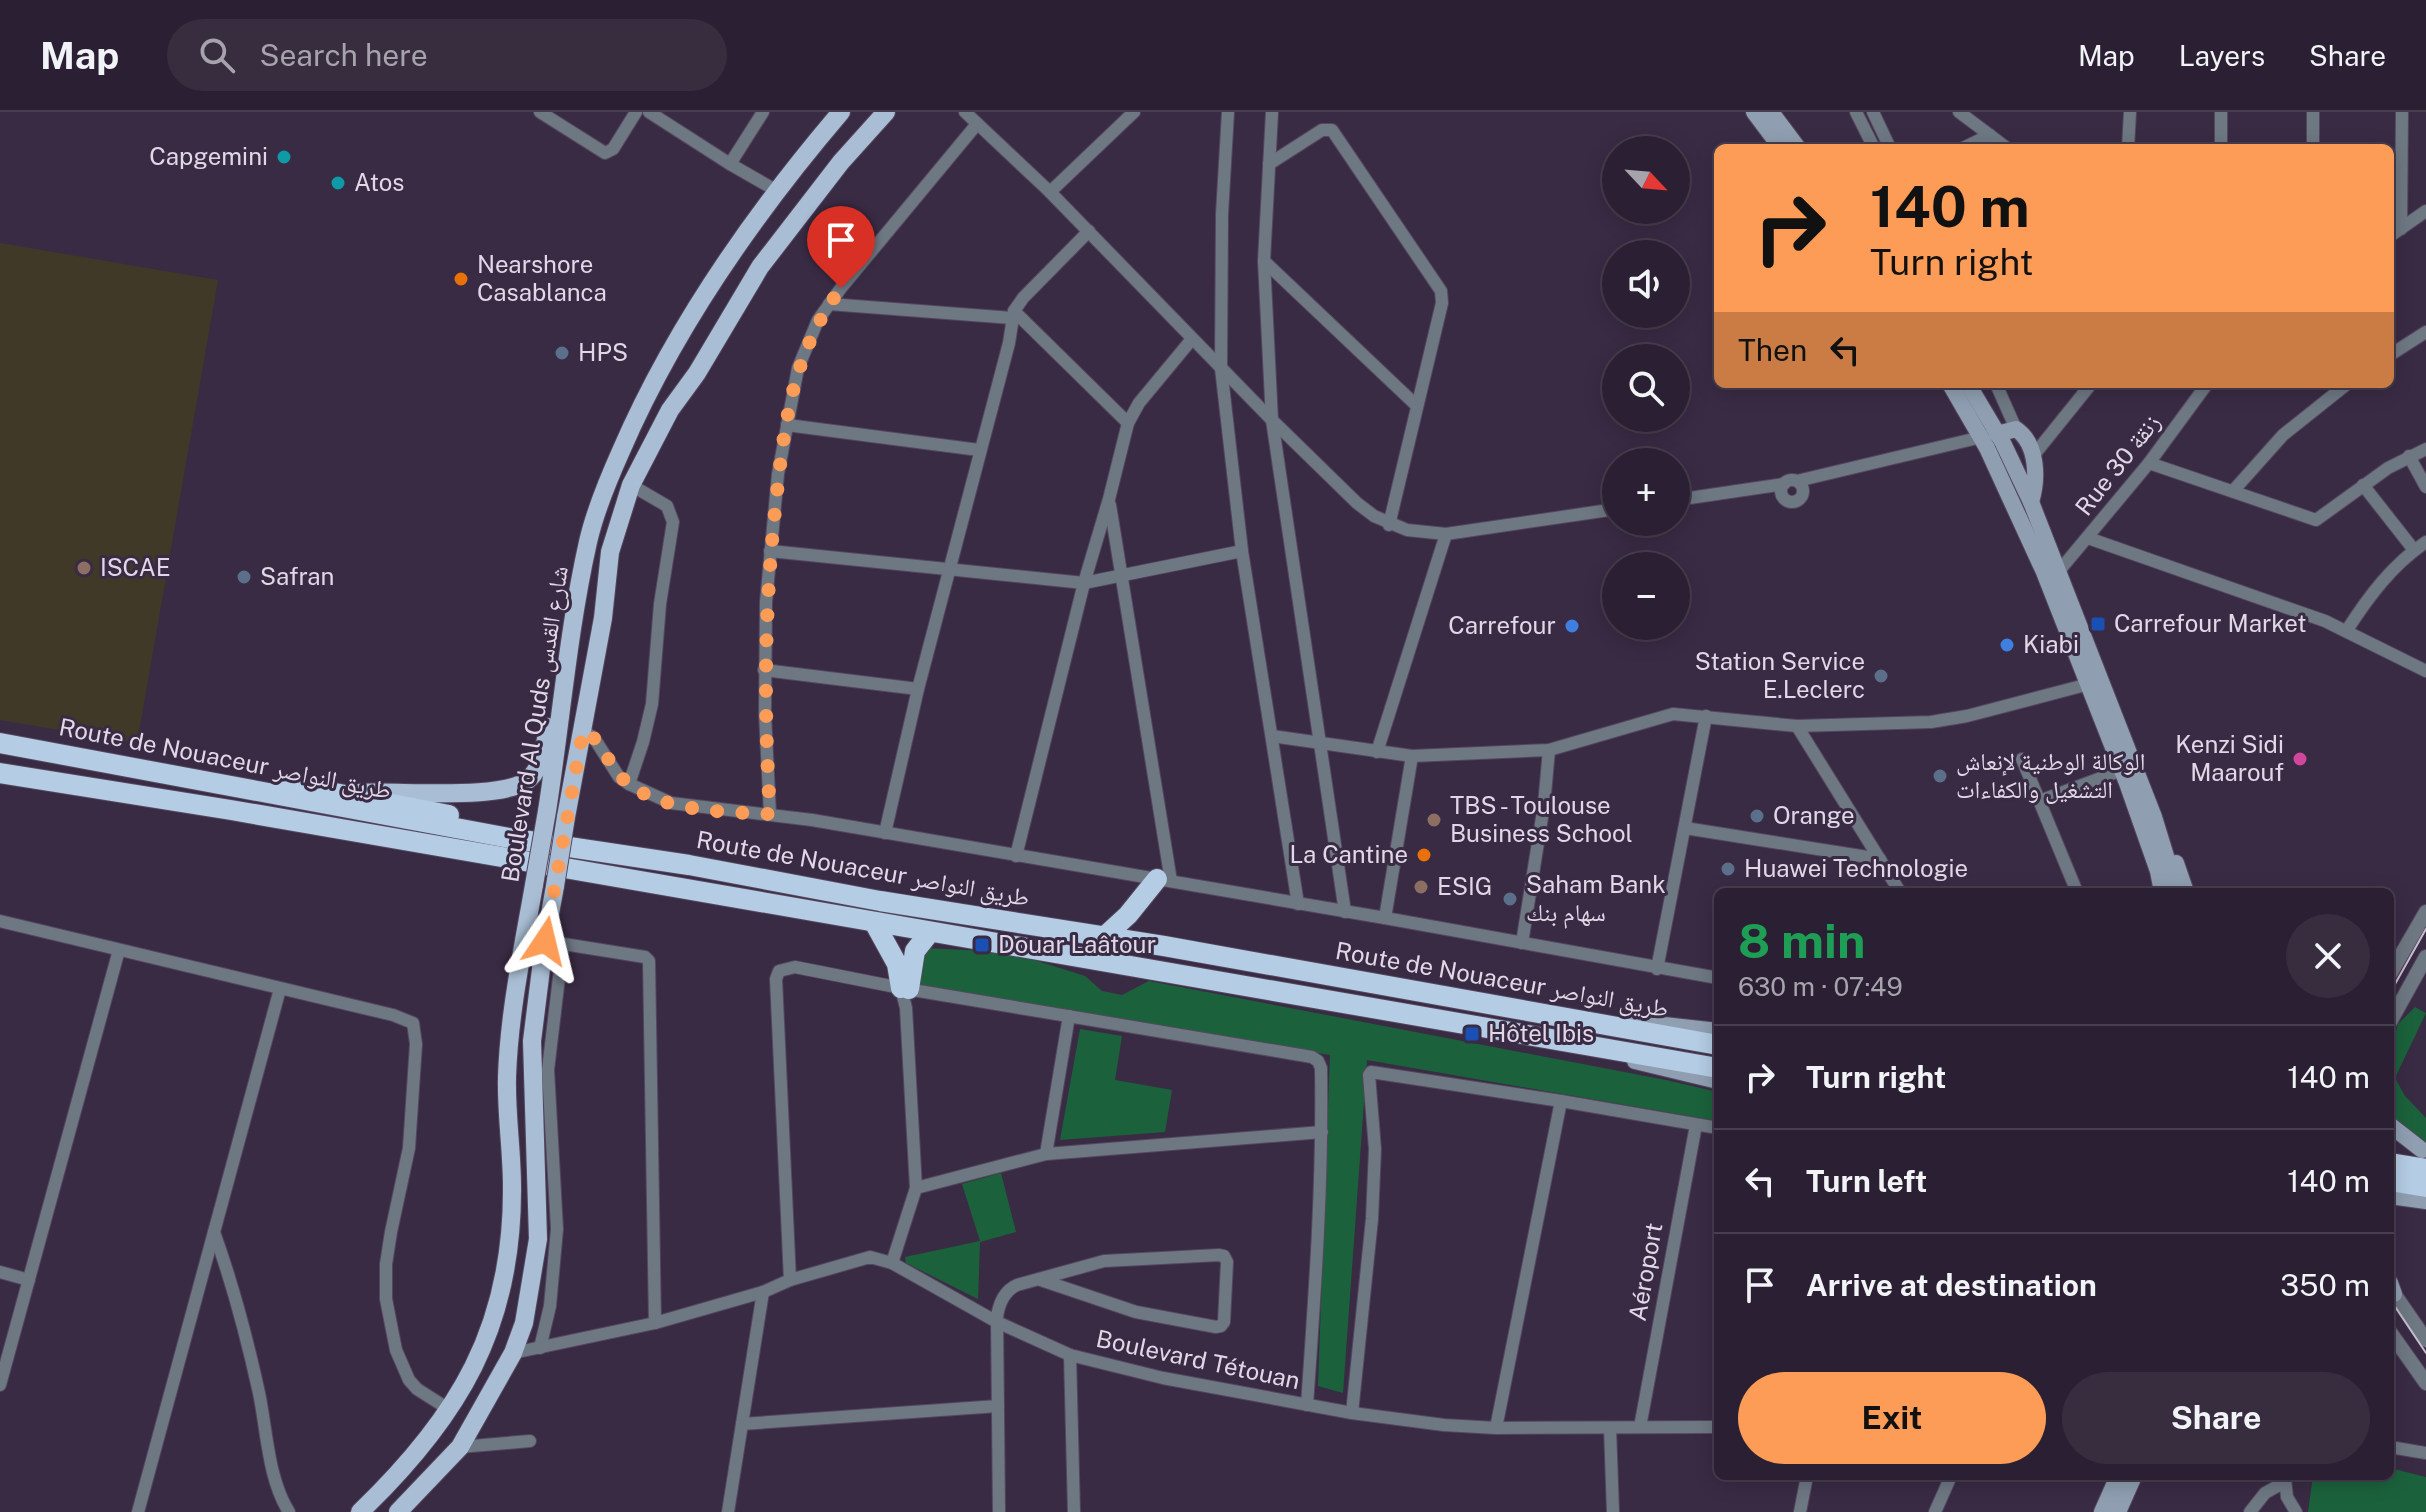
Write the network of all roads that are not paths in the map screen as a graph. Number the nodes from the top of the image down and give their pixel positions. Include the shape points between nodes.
1 (540, 112) edge
2 (636, 112) edge
3 (649, 112) edge
4 (763, 112) edge
5 (841, 112) edge
6 (886, 112) edge
7 (965, 112) edge
8 (1134, 112) edge
9 (1228, 112) edge
10 (1272, 112) edge
11 (1754, 112) edge
12 (1771, 112) edge
13 (1856, 112) edge
14 (1873, 112) edge
15 (1959, 112) edge
16 (2130, 112) edge
17 (2221, 112) edge
18 (2313, 112) edge
19 (2402, 112) edge
20 (977, 124) junction
21 (1990, 135) junction
22 (1778, 144) edge
23 (1795, 144) edge
24 (1872, 144) edge
25 (1888, 144) edge
26 (1971, 144) edge
27 (2002, 144) edge
28 (2128, 144) edge
29 (2221, 144) edge
30 (2313, 144) edge
31 (730, 164) junction
32 (1269, 164) junction
33 (777, 191) junction
34 (1050, 192) junction
35 (2426, 211) edge
36 (1089, 231) junction
37 (2395, 232) edge
38 (1264, 261) junction
39 (829, 304) junction
40 (1013, 315) junction
41 (2425, 333) edge
42 (1192, 339) junction
43 (2394, 352) edge
44 (1221, 368) junction
45 (1953, 388) edge
46 (1970, 388) edge
47 (1998, 388) edge
48 (2088, 388) edge
49 (2204, 388) edge
50 (2342, 388) edge
51 (1417, 406) junction
52 (1272, 420) junction
53 (1128, 423) junction
54 (787, 425) junction
55 (2016, 429) junction
56 (1989, 436) junction
57 (2426, 449) edge
58 (979, 450) junction
59 (2033, 456) junction
60 (2409, 456) junction
61 (2149, 463) junction
62 (1797, 481) junction
63 (1784, 484) junction
64 (631, 485) junction
65 (2363, 485) junction
66 (2426, 487) edge
67 (2233, 491) junction
68 (1690, 498) edge
69 (1109, 499) junction
70 (2031, 502) junction
71 (1602, 511) edge
72 (1389, 525) junction
73 (1446, 534) junction
74 (2088, 538) junction
75 (2426, 542) edge
76 (2414, 550) junction
77 (770, 551) junction
78 (1242, 551) junction
79 (950, 569) junction
80 (2059, 571) junction
81 (1121, 575) junction
82 (1084, 583) junction
83 (2347, 630) junction
84 (764, 670) junction
85 (2426, 671) edge
86 (2089, 684) junction
87 (918, 689) junction
88 (562, 699) junction
89 (1706, 716) junction
90 (1797, 726) junction
91 (0, 731) edge
92 (583, 731) junction
93 (1272, 736) junction
94 (0, 743) edge
95 (1318, 744) junction
96 (1549, 750) junction
97 (1377, 752) junction
98 (1412, 756) junction
99 (2022, 759) dead end
100 (2122, 770) junction
101 (0, 773) edge
102 (629, 784) junction
103 (346, 793) junction
104 (2039, 801) junction
105 (770, 814) junction
106 (1685, 828) junction
107 (885, 833) junction
108 (509, 838) junction
109 (2163, 842) junction
110 (1016, 856) junction
111 (1880, 859) junction
112 (1166, 876) junction
113 (1898, 888) edge
114 (2075, 888) edge
115 (2161, 888) edge
116 (2172, 888) edge
117 (2185, 888) edge
118 (1298, 904) junction
119 (1345, 912) junction
120 (2426, 912) edge
121 (1385, 918) junction
122 (0, 921) edge
123 (875, 924) junction
124 (930, 932) junction
125 (1104, 937) junction
126 (554, 942) junction
127 (1143, 943) junction
128 (1522, 943) junction
129 (119, 950) junction
130 (2426, 957) edge
131 (2394, 967) edge
132 (1657, 969) junction
133 (2422, 974) edge
134 (1714, 977) edge
135 (280, 989) junction
136 (905, 995) junction
137 (1069, 1016) junction
138 (2394, 1016) edge
139 (1595, 1023) junction
140 (1714, 1031) edge
141 (1714, 1044) edge
142 (1596, 1047) junction
143 (1714, 1067) edge
144 (1714, 1080) edge
145 (1561, 1101) junction
146 (1696, 1125) junction
147 (1714, 1127) edge
148 (2394, 1129) edge
149 (1322, 1132) junction
150 (2394, 1145) edge
151 (1046, 1154) junction
152 (2425, 1156) edge
153 (2394, 1162) edge
154 (2394, 1182) edge
155 (2426, 1187) edge
156 (916, 1188) junction
157 (2395, 1200) edge
158 (2426, 1201) edge
159 (214, 1232) junction
160 (892, 1263) junction
161 (0, 1272) edge
162 (1038, 1279) junction
163 (29, 1280) junction
164 (790, 1280) junction
165 (763, 1292) junction
166 (2394, 1292) edge
167 (997, 1322) junction
168 (655, 1323) junction
169 (2394, 1338) edge
170 (2426, 1340) edge
171 (540, 1348) junction
172 (513, 1353) junction
173 (1070, 1355) junction
174 (2426, 1383) edge
175 (0, 1385) edge
176 (1307, 1405) junction
177 (998, 1406) junction
178 (450, 1410) junction
179 (1352, 1413) junction
180 (742, 1424) junction
181 (1640, 1427) junction
182 (1714, 1427) edge
183 (1496, 1428) junction
184 (1610, 1428) junction
185 (530, 1441) dead end
186 (460, 1447) junction
187 (2394, 1448) edge
188 (2426, 1453) edge
189 (1806, 1480) edge
190 (1949, 1480) edge
191 (2116, 1480) edge
192 (2132, 1480) edge
193 (2285, 1480) edge
194 (138, 1512) edge
195 (289, 1512) edge
196 (360, 1512) edge
197 (398, 1512) edge
198 (728, 1512) edge
199 (999, 1512) edge
200 (1074, 1512) edge
201 (1613, 1512) edge
202 (1800, 1512) edge
203 (1935, 1512) edge
204 (2102, 1512) edge
205 (2118, 1512) edge
206 (2250, 1512) edge
207 (2296, 1512) edge

1 - 2 street via 608,152
3 - 31 street
4 - 31 street
5 - 33 main road, Boulevard Al Quds شارع القدس
6 - 64 main road, Boulevard Al Quds شارع القدس via 760,267 670,410
7 - 20 street
8 - 34 street
9 - 44 street
10 - 32 street
11 - 22 main road
12 - 23 main road
13 - 24 street
14 - 25 street
15 - 21 street
16 - 28 street
17 - 29 street
18 - 30 street
19 - 37 street
20 - 34 street
20 - 39 street
21 - 26 street
21 - 27 street
31 - 33 street
32 - 38 street
32 - 51 street via 1322,130 1332,130 1438,286 1442,303
33 - 88 main road, Boulevard Al Quds شارع القدس via 667,357 606,486 588,542
34 - 36 street
35 - 37 street
36 - 40 street
36 - 42 street
38 - 51 street
38 - 52 street
39 - 40 street
39 - 54 street via 798,368
40 - 53 street
40 - 58 street
41 - 43 street
42 - 44 street
42 - 53 street
44 - 52 street
44 - 78 street
45 - 56 main road
46 - 56 main road
47 - 55 street
48 - 59 street
49 - 61 street, Rue 30 زنقة
50 - 67 street via 2283,435
51 - 72 street
52 - 72 street via 1357,503
52 - 95 street
53 - 69 street
54 - 58 street
54 - 77 street
55 - 56 main road
55 - 59 main road
56 - 62 street
56 - 70 main road
56 - 86 main road
57 - 60 street
58 - 79 street
59 - 70 main road
60 - 65 street
60 - 66 street
61 - 67 street
61 - 74 street, Rue 30 زنقة
62 - 63 street
62 - 63 street via 1803,493 1793,503 1782,497
63 - 68 street
64 - 92 main road, Boulevard Al Quds شارع القدس via 610,552
64 - 102 street via 667,506 673,522 652,704
65 - 67 street via 2316,520
65 - 76 street
69 - 81 street
69 - 82 street
70 - 80 main road
71 - 73 street
72 - 73 street
73 - 97 street
74 - 80 street, Rue 30 زنقة
74 - 83 street
75 - 76 street
76 - 83 street via 2378,585
77 - 79 street
77 - 84 street
78 - 81 street
78 - 93 street
79 - 82 street
79 - 87 street
80 - 109 main road
81 - 82 street
81 - 112 street
82 - 110 street
83 - 85 street
84 - 87 street
84 - 105 street
86 - 90 street via 1931,722
86 - 100 main road
87 - 107 street
88 - 103 main road via 549,722 539,767 519,787
88 - 178 main road, Boulevard Al Quds شارع القدس, bridge via 510,1030 507,1268 485,1344
89 - 90 street
89 - 96 street via 1673,714
89 - 106 street
90 - 111 street
91 - 103 highway
92 - 102 street
92 - 126 main road, Boulevard Al Quds شارع القدس, bridge via 555,886
93 - 95 street
93 - 118 street
94 - 108 highway, Route de Nouaceur طريق النواصر
95 - 97 street
95 - 119 street
96 - 98 street
96 - 128 street
97 - 98 street
98 - 121 street
99 - 104 street
100 - 104 street
100 - 115 main road
101 - 123 highway, Route de Nouaceur طريق النواصر
102 - 105 street via 671,803
103 - 108 highway via 457,817
104 - 114 street
105 - 107 street
106 - 111 street
106 - 132 street
107 - 110 street
108 - 125 highway, Route de Nouaceur طريق النواصر
109 - 116 main road
109 - 117 main road
110 - 112 street
111 - 113 street
112 - 118 street
112 - 125 highway
112 - 127 highway via 1145,912
118 - 119 street
119 - 121 street
120 - 131 street
121 - 128 street
122 - 129 street
123 - 124 highway, Route de Nouaceur طريق النواصر
123 - 136 highway via 897,964
124 - 136 highway via 915,951
124 - 142 highway, Route de Nouaceur طريق النواصر
125 - 127 highway, Route de Nouaceur طريق النواصر
126 - 168 street via 649,961
126 - 171 street via 548,1070 557,1229
126 - 172 main road, Boulevard Al Quds شارع القدس via 532,1041 538,1239 524,1323
127 - 139 highway, Route de Nouaceur طريق النواصر
128 - 132 street
129 - 135 street
129 - 163 street
130 - 133 street
132 - 134 street
133 - 138 street
135 - 159 street
135 - 178 street via 413,1023 409,1148 386,1264 386,1299 396,1350 409,1380
136 - 137 street
136 - 156 street
136 - 164 street via 795,967 779,971
137 - 149 street via 1312,1057 1321,1068
137 - 151 street
139 - 140 main road
139 - 141 highway, Route de Nouaceur طريق النواصر
142 - 143 highway, Route de Nouaceur طريق النواصر
142 - 144 main road
145 - 146 street
145 - 179 street via 1378,1071 1369,1075 1375,1149 1372,1219
145 - 183 street
146 - 147 street
146 - 181 street, Aéroport
148 - 152 main road
149 - 151 street
149 - 176 street
150 - 152 main road
151 - 156 street
152 - 153 highway
154 - 155 highway
156 - 160 street
157 - 158 main road
159 - 194 street
159 - 195 street via 241,1312 274,1469
160 - 164 street, Boulevard Tétouan via 860,1258
160 - 167 street, Boulevard Tétouan
161 - 163 street
162 - 162 street via 1104,1261 1222,1255 1227,1262 1224,1322 1216,1327 1136,1312
162 - 167 street via 1008,1291
163 - 175 street
164 - 165 street, Boulevard Tétouan
165 - 168 street, Boulevard Tétouan
165 - 180 street
166 - 170 street
167 - 173 street, Boulevard Tétouan
167 - 177 street
168 - 171 street, Boulevard Tétouan
169 - 174 street
171 - 172 street, Boulevard Tétouan
172 - 186 main road, Boulevard Al Quds شارع القدس
173 - 176 street, Boulevard Tétouan
173 - 200 street
176 - 179 street, Boulevard Tétouan
177 - 180 street
177 - 199 street
178 - 196 main road, Boulevard Al Quds شارع القدس
179 - 183 street, Boulevard Tétouan
180 - 198 street
181 - 182 street, Boulevard Tétouan
181 - 184 street, Boulevard Tétouan
183 - 184 street, Boulevard Tétouan
184 - 201 street
185 - 186 street
186 - 197 main road, Boulevard Al Quds شارع القدس
187 - 188 street
189 - 202 street
190 - 203 street
191 - 204 main road
192 - 205 main road
193 - 206 street
193 - 207 street

